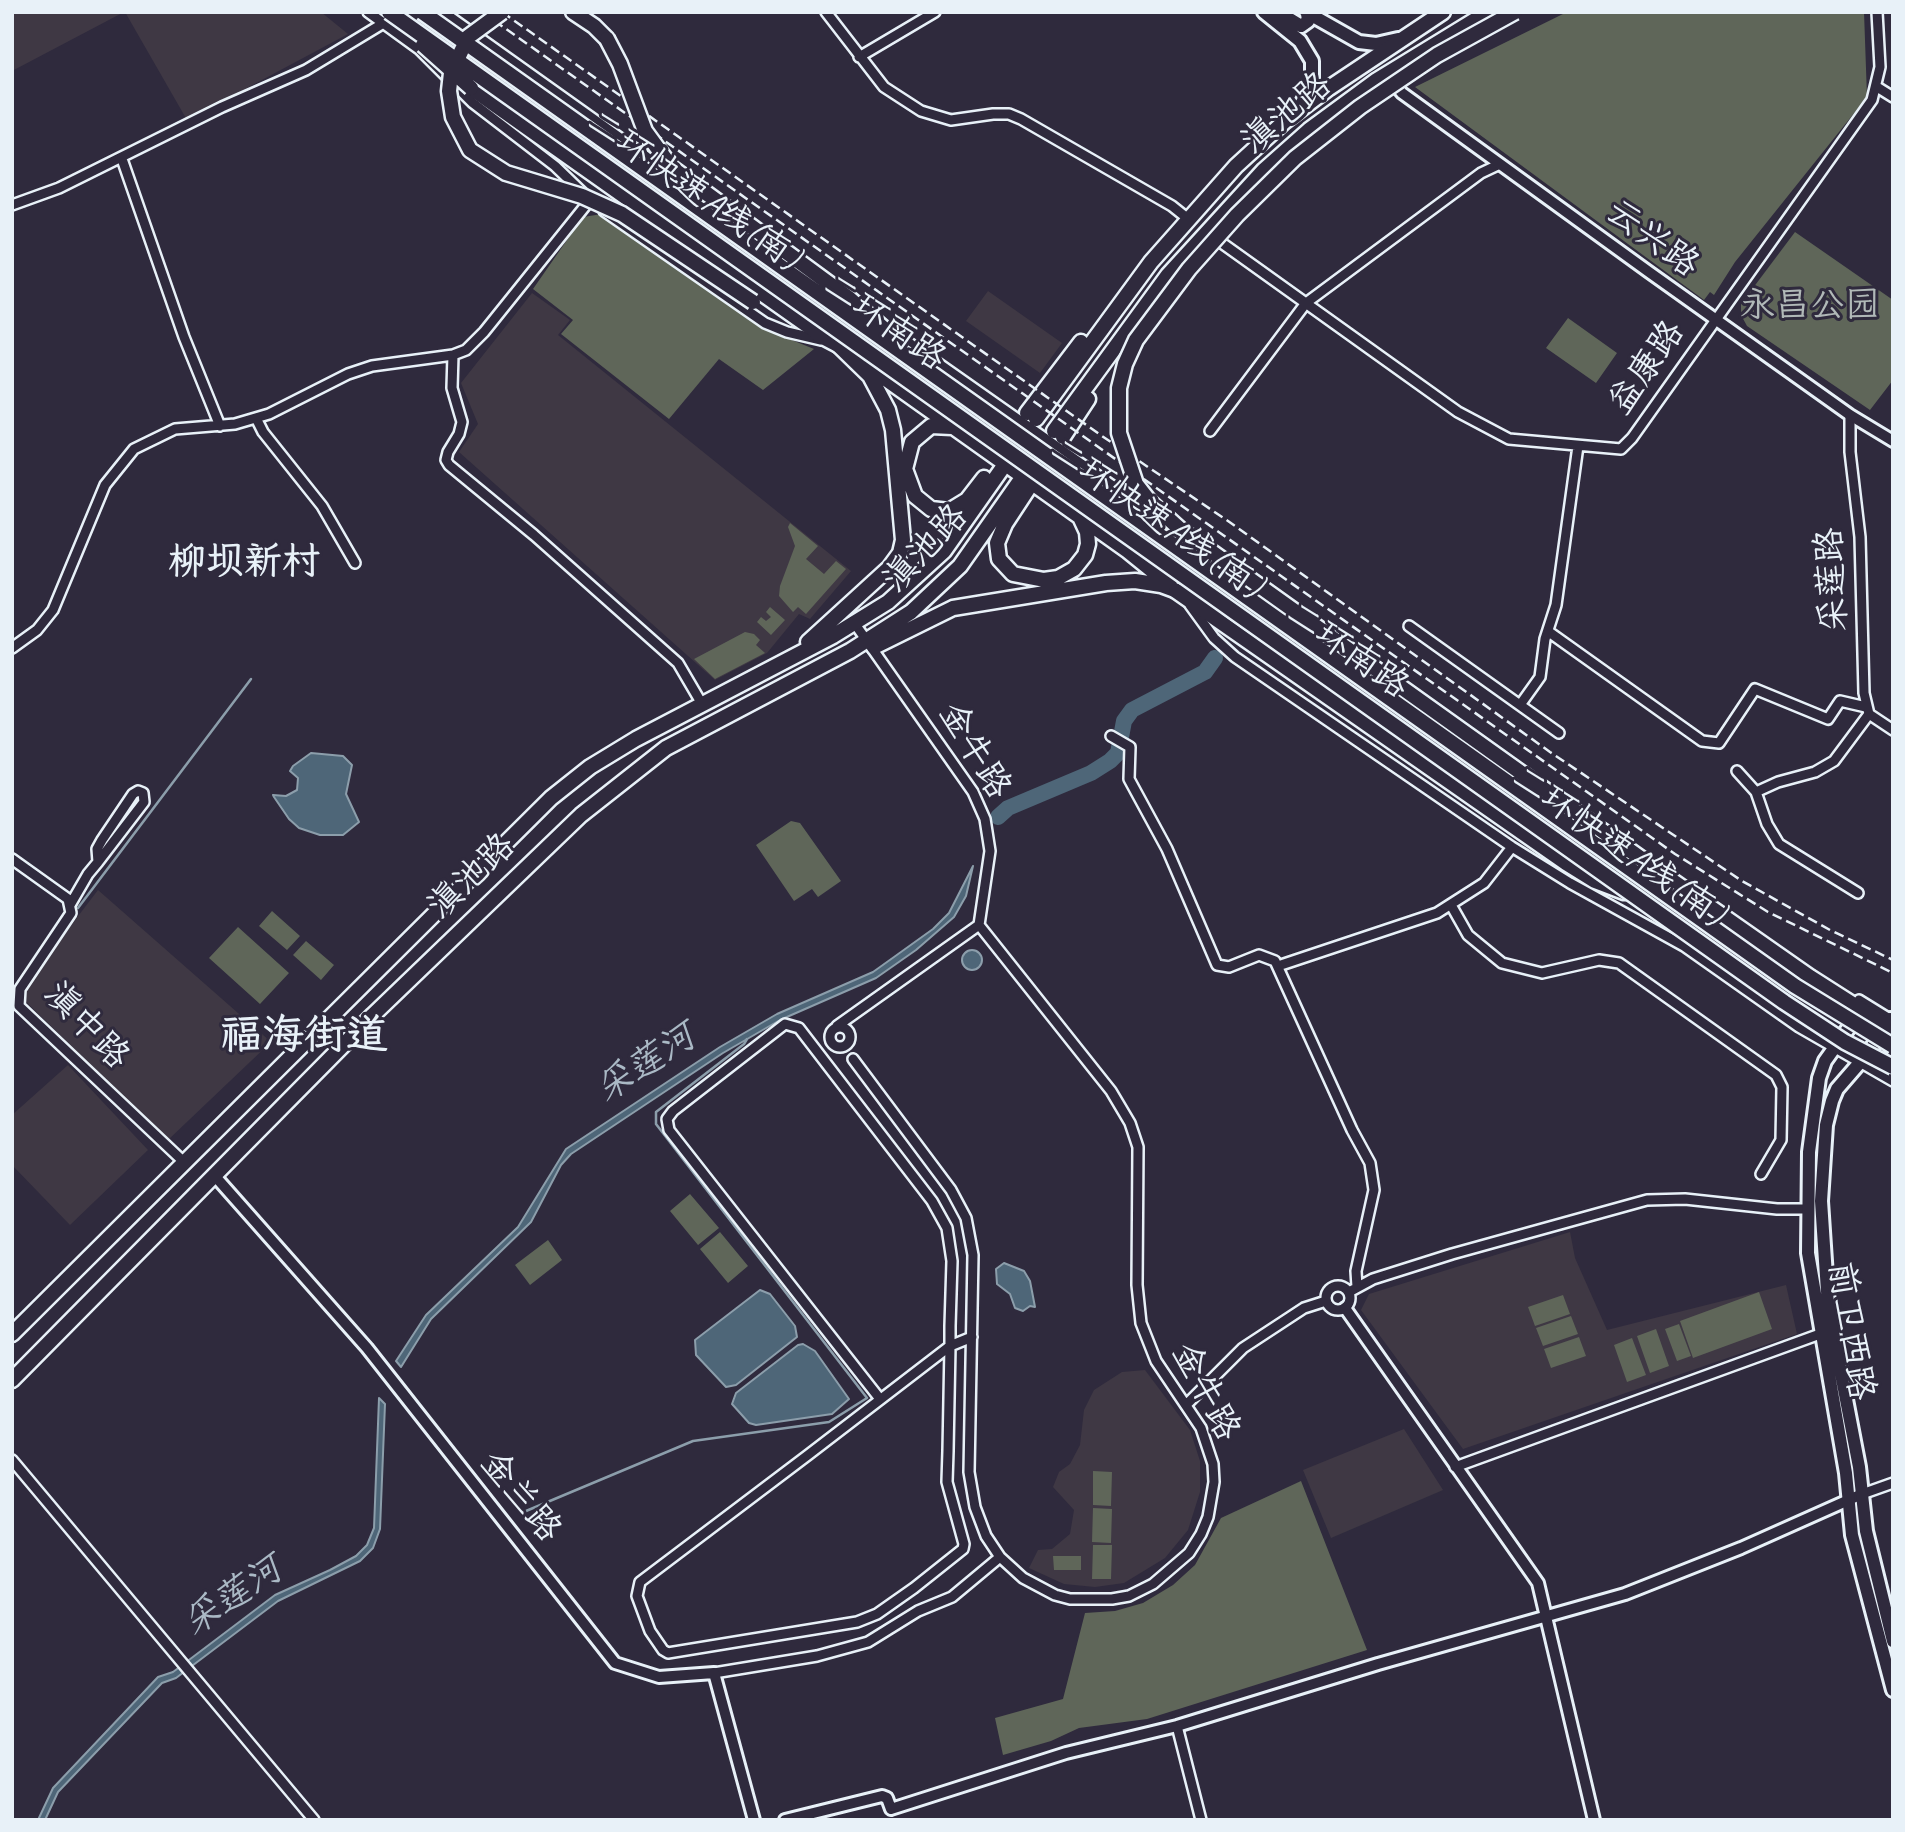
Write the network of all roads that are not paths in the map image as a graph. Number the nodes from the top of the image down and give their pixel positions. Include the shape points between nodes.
1 (368, 12) edge
2 (419, 12) edge
3 (443, 12) edge
4 (502, 12) edge
5 (573, 12) edge
6 (826, 12) edge
7 (935, 12) edge
8 (1264, 12) edge
9 (1278, 12) edge
10 (1443, 12) edge
11 (1488, 12) edge
12 (1515, 12) edge
13 (1877, 12) edge
14 (1306, 13) edge
15 (392, 14) edge
16 (1405, 35) junction
17 (859, 57) junction
18 (1386, 74) junction
19 (1877, 87) junction
20 (1893, 97) edge
21 (1284, 122) junction
22 (122, 159) junction
23 (1500, 164) junction
24 (590, 200) junction
25 (12, 205) edge
26 (1187, 218) junction
27 (1206, 231) junction
28 (766, 276) junction
29 (756, 297) junction
30 (1306, 303) junction
31 (1715, 319) junction
32 (839, 346) junction
33 (453, 355) junction
34 (933, 375) junction
35 (1850, 415) junction
36 (1032, 416) tunnel mouth
37 (257, 418) junction
38 (220, 426) junction
39 (954, 427) junction
40 (1210, 431) dead end
41 (1059, 434) dead end
42 (1893, 441) edge
43 (1578, 446) junction
44 (1079, 516) junction
45 (355, 563) dead end
46 (1176, 590) junction
47 (876, 611) junction
48 (855, 624) junction
49 (1257, 624) junction
50 (1409, 626) dead end
51 (1549, 632) junction
52 (871, 642) junction
53 (12, 648) edge
54 (760, 674) junction
55 (702, 704) junction
56 (1520, 705) junction
57 (1868, 711) junction
58 (1893, 730) edge
59 (1559, 733) dead end
60 (1111, 736) dead end
61 (1511, 765) junction
62 (1737, 771) dead end
63 (1756, 792) junction
64 (1536, 803) junction
65 (1581, 829) junction
66 (1513, 847) junction
67 (12, 859) edge
68 (98, 862) junction
69 (1660, 872) junction
70 (1640, 877) junction
71 (1858, 893) dead end
72 (70, 905) junction
73 (1451, 905) junction
74 (1651, 907) junction
75 (979, 925) junction
76 (1278, 966) junction
77 (858, 1011) junction
78 (837, 1027) junction
79 (1882, 1035) edge
80 (850, 1037) junction
81 (1842, 1037) junction
82 (832, 1042) junction
83 (814, 1048) junction
84 (1893, 1048) edge
85 (853, 1059) junction
86 (1893, 1065) edge
87 (1893, 1081) edge
88 (185, 1163) junction
89 (1761, 1174) dead end
90 (214, 1175) junction
91 (1807, 1209) junction
92 (1353, 1289) junction
93 (1326, 1301) junction
94 (1345, 1308) junction
95 (12, 1334) edge
96 (1820, 1334) junction
97 (972, 1337) junction
98 (950, 1346) junction
99 (12, 1380) edge
100 (880, 1399) junction
101 (1186, 1405) junction
102 (12, 1460) edge
103 (1455, 1467) junction
104 (1893, 1483) edge
105 (1862, 1494) junction
106 (1849, 1499) junction
107 (1000, 1556) junction
108 (1547, 1616) junction
109 (1893, 1641) edge
110 (714, 1673) junction
111 (1893, 1690) edge
112 (1177, 1726) junction
113 (890, 1814) edge
114 (314, 1820) edge
115 (754, 1820) edge
116 (785, 1820) edge
117 (1201, 1820) edge
118 (1594, 1820) edge

1 - 15 street
2 - 34 main road, bridge
2 - 81 main road, 二环南路 via 1617,864
3 - 79 street via 1465,735 1762,937
4 - 29 main road, bridge via 468,37 451,72 453,117 470,150 498,170 622,214
5 - 34 main road, bridge via 594,26 611,47 645,131 672,168 850,299
6 - 17 street
7 - 17 street
8 - 21 main road via 1300,41 1314,67 1310,92
9 - 14 main road via 1301,26 1308,21
10 - 16 main road, 滇池路
11 - 18 main road, 滇池路
12 - 61 main road, bridge via 1378,94 1311,144 1249,202 1189,269 1136,340 1121,376 1117,411 1130,470 1140,490 1164,516
13 - 19 street, 益康路
14 - 16 main road via 1365,43 1382,44
15 - 22 street via 306,70
15 - 24 street via 419,49 473,103 555,166
15 - 28 main road, 二环南路
15 - 29 main road, bridge via 465,83
15 - 74 main road, 二环快速A线(南), bridge
16 - 21 main road, 滇池路
17 - 26 street via 884,87 921,111 951,120 1009,114
18 - 23 street, 云兴路 via 1402,93
18 - 27 main road, 滇池路 via 1287,149
19 - 20 street
19 - 31 street, 益康路
21 - 26 main road, 滇池路
22 - 25 street
22 - 38 street
23 - 30 street via 1481,173
23 - 31 street, 云兴路
24 - 32 street via 765,323
24 - 33 street via 484,332 466,350
26 - 36 main road, 滇池路 via 1128,293 1063,363
27 - 30 street, 益康路
27 - 41 main road, 滇池路 via 1145,305
28 - 32 main road
28 - 49 main road, 二环南路
29 - 32 main road
30 - 40 street
30 - 43 street, 益康路 via 1458,412 1509,439
31 - 35 street, 云兴路
31 - 43 street, 益康路 via 1627,445 1621,449
32 - 39 main road
32 - 54 main road via 870,376 888,410 902,547 889,568 837,618
33 - 37 street via 372,366
33 - 55 street via 451,380 462,422 448,452 449,465 678,663
34 - 64 main road, bridge
35 - 42 street, 云兴路
35 - 57 street, 采莲路
37 - 38 street
37 - 45 street via 322,506
38 - 53 street via 175,429 134,449 105,485 54,610
39 - 44 main road
39 - 47 main road, 滇池路 via 926,428 909,447 906,475 918,500 935,511 954,510 997,468 944,551
43 - 51 street
44 - 46 main road
44 - 52 main road, 滇池路 via 1088,544 1074,569 1044,580 1013,574 999,559 997,543 1023,485 960,566 921,604
46 - 49 main road
46 - 52 main road via 1153,583 1116,582 965,605 936,614 889,639
46 - 66 street via 1235,657
46 - 74 main road, bridge via 1577,871
47 - 48 main road, 滇池路
47 - 52 main road via 868,624
48 - 52 street, 金牛路
48 - 54 main road, 滇池路
49 - 81 main road, 二环南路
50 - 56 street
51 - 56 street via 1540,677
51 - 57 street via 1702,741 1719,743 1755,689 1828,719 1840,701
52 - 75 street, 金牛路 via 983,812 990,851
52 - 90 main road, 滇池路 via 674,743 600,798 392,996
54 - 55 main road, 滇池路
55 - 88 main road, 滇池路 via 608,755 551,798
56 - 59 street
57 - 58 street
57 - 63 street via 1834,761
60 - 76 street via 1130,747 1129,779 1167,849 1217,965 1229,967 1259,955
61 - 65 main road, bridge
61 - 69 main road, bridge
62 - 63 street
63 - 71 street via 1779,844
64 - 65 main road, bridge
64 - 70 main road, bridge
65 - 69 main road, bridge via 1627,850
65 - 70 main road, bridge
66 - 73 street via 1484,883
66 - 81 street
67 - 72 street
68 - 68 street via 144,802 143,793 133,794 102,840
68 - 72 street, 滇中路
69 - 79 main road via 1870,1017
70 - 84 main road, bridge via 1824,1006
72 - 88 street, 滇中路 via 71,913 20,989 19,1006
73 - 76 street
73 - 89 street via 1478,947 1502,963 1542,973 1599,960 1619,963 1776,1075 1782,1087 1781,1140
74 - 86 main road, 二环快速A线(南), bridge via 1806,1017
75 - 77 street
75 - 101 street, 金牛路 via 1085,1055 1130,1123 1140,1162 1137,1284 1141,1323 1156,1361
76 - 92 street via 1374,1175
77 - 78 street
77 - 80 street
78 - 80 street via 847,1029
78 - 82 street via 830,1032
79 - 81 main road, 二环南路
79 - 81 main road via 1866,1023
79 - 84 main road, 二环南路
79 - 86 main road, 二环南路
79 - 87 street
79 - 105 main road, 前卫西路 via 1837,1089 1823,1152 1821,1209 1828,1306
80 - 82 street via 843,1047
80 - 85 street
81 - 91 main road, 前卫西路 via 1825,1061 1817,1088
82 - 83 street
82 - 85 street
83 - 98 street via 942,1217 952,1261
83 - 100 street via 799,1028 785,1024 673,1111 667,1119 668,1130
85 - 97 street, 金牛路 via 966,1218 973,1255
88 - 95 main road, 滇池路
90 - 99 main road, 滇池路
90 - 110 street, 金兰路 via 367,1348 615,1663 659,1677
91 - 92 street via 1647,1200 1452,1254
91 - 96 main road, 前卫西路 via 1808,1253
92 - 93 street via 1333,1287
92 - 94 street
93 - 94 street via 1335,1310
93 - 101 street via 1304,1308 1243,1348
94 - 103 street
96 - 103 street
96 - 106 main road, 前卫西路
97 - 98 street
97 - 107 street, 金牛路 via 970,1483 980,1522
98 - 100 street
98 - 100 street via 947,1482 963,1549 877,1614 857,1622 668,1653 663,1650 637,1596 640,1582
101 - 107 street, 金牛路 via 1208,1448 1214,1482 1201,1534 1172,1570 1129,1596 1070,1599 1023,1578
102 - 114 street
103 - 108 street via 1538,1583
104 - 105 street
105 - 106 street
105 - 109 main road, 前卫西路 via 1866,1531
106 - 108 street via 1625,1594
106 - 111 main road, 前卫西路 via 1852,1535
107 - 110 street via 952,1597 918,1611 868,1642 817,1656
108 - 112 street
108 - 118 street
110 - 115 street
112 - 113 street via 1066,1754
112 - 117 street
113 - 116 street via 887,1798 882,1796

